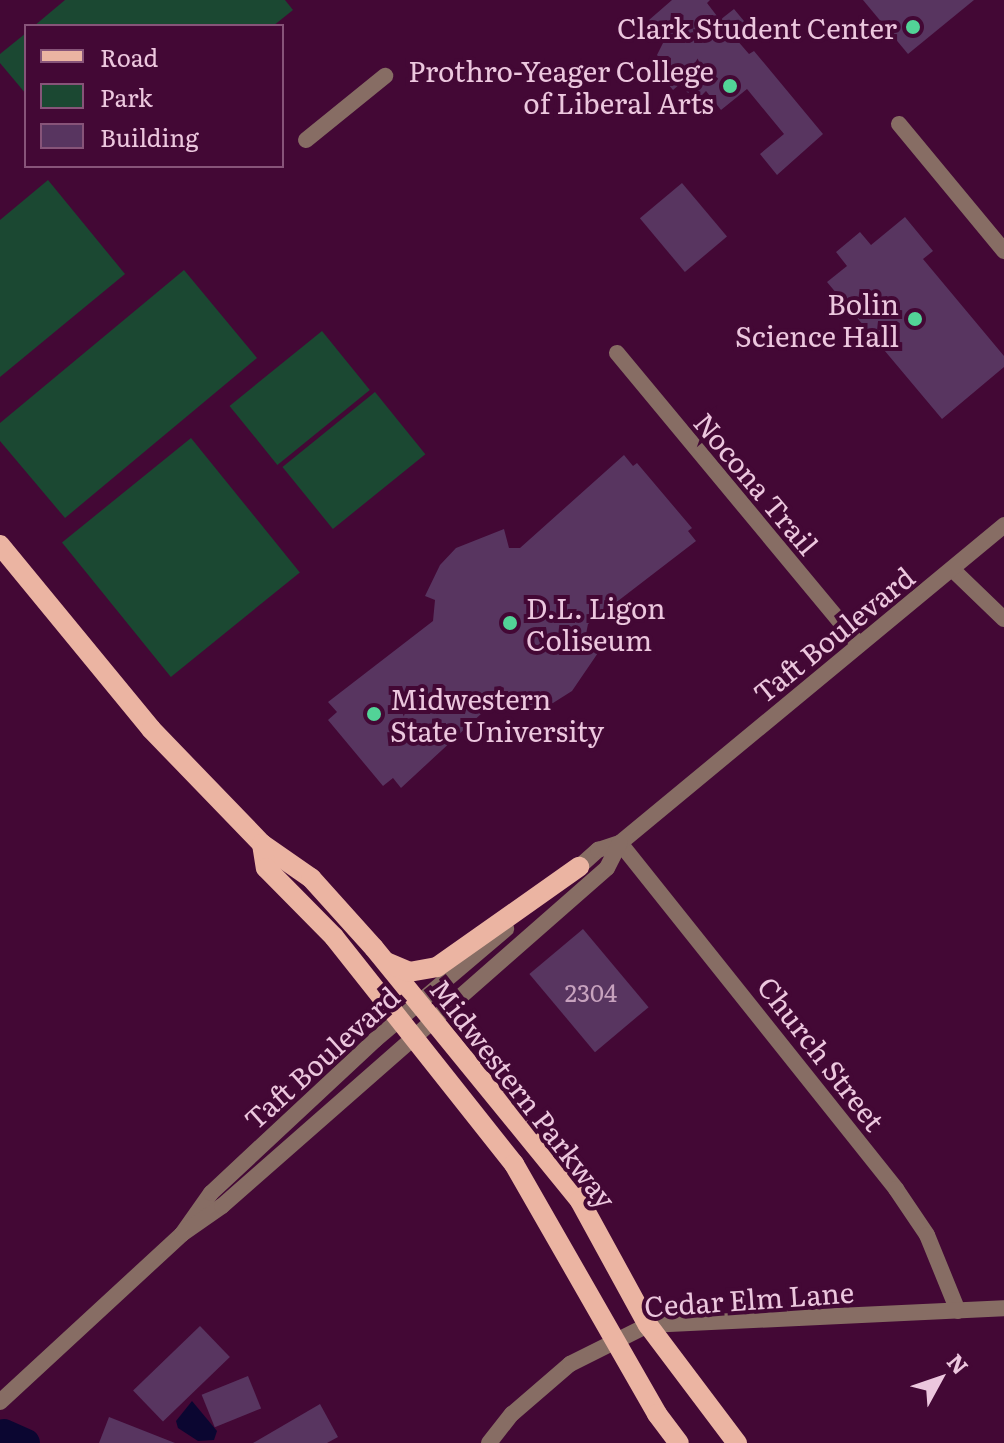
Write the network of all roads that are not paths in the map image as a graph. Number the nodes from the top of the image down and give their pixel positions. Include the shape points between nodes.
1 (385, 76) dead end
2 (899, 124) dead end
3 (306, 140) dead end
4 (1004, 251) edge
5 (617, 353) dead end
6 (1004, 525) edge
7 (0, 545) edge
8 (952, 569) junction
9 (1004, 619) edge
10 (859, 645) junction
11 (620, 843) junction
12 (262, 844) junction
13 (579, 867) junction
14 (383, 960) junction
15 (425, 1011) junction
16 (407, 1026) junction
17 (1004, 1308) edge
18 (958, 1311) junction
19 (648, 1325) junction
20 (614, 1339) junction
21 (0, 1402) edge
22 (489, 1443) edge
23 (679, 1443) edge
24 (737, 1443) edge

1 - 3 street
2 - 4 street
5 - 10 street, Nocona Trail
6 - 8 street, Taft Boulevard
7 - 12 main road, Midwestern Parkway via 151,729
8 - 9 street
8 - 10 street, Taft Boulevard
10 - 11 street, Taft Boulevard
11 - 13 street, Taft Boulevard via 598,850
11 - 15 street, Taft Boulevard via 607,868
11 - 18 street, Church Street via 896,1189 927,1235
12 - 14 main road, Midwestern Parkway via 311,878
12 - 16 main road, Midwestern Parkway via 266,868 334,937
13 - 14 main road via 437,967 409,972
13 - 15 street, Taft Boulevard
14 - 15 main road, Midwestern Parkway
15 - 16 street, Taft Boulevard
15 - 19 main road, Midwestern Parkway via 580,1201
16 - 20 main road, Midwestern Parkway via 514,1164
16 - 21 street, Taft Boulevard via 211,1193 182,1234
17 - 18 street, Cedar Elm Lane
18 - 19 street, Cedar Elm Lane
19 - 20 street, Cedar Elm Lane
19 - 24 main road, Midwestern Parkway
20 - 22 street, Cedar Elm Lane via 542,1385
20 - 23 main road, Midwestern Parkway

